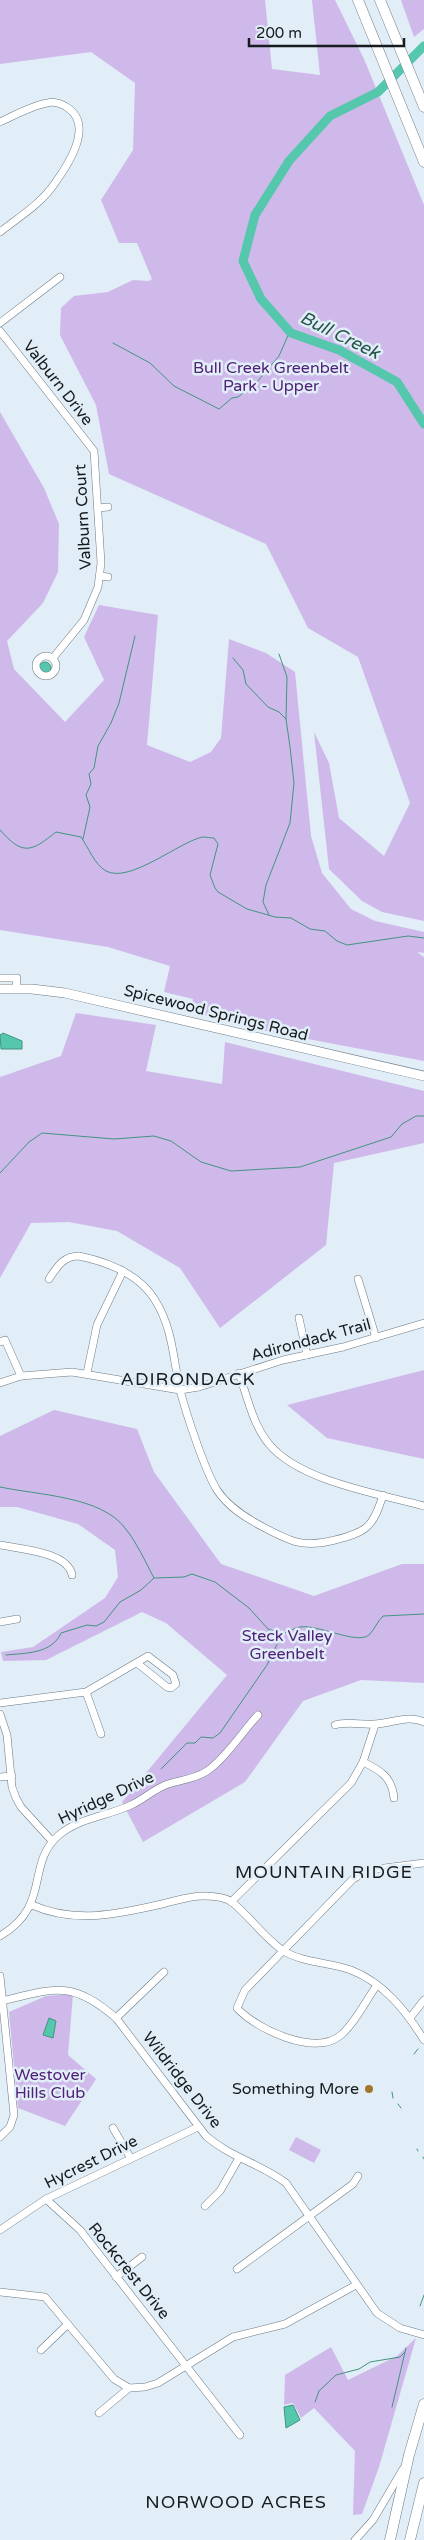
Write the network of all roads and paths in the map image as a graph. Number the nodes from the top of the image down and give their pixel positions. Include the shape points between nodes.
1 (358, 0) edge
2 (380, 0) edge
3 (424, 107) edge
4 (0, 122) edge
5 (424, 162) edge
6 (0, 232) edge
7 (60, 277) dead end
8 (0, 323) edge
9 (0, 331) edge
10 (94, 451) joint
11 (108, 507) dead end
12 (98, 508) junction
13 (100, 576) junction
14 (108, 577) dead end
15 (53, 658) dead end
16 (0, 978) edge
17 (0, 989) edge
18 (16, 989) junction
19 (424, 1076) edge
20 (123, 1272) junction
21 (49, 1279) dead end
22 (358, 1279) dead end
23 (299, 1318) dead end
24 (424, 1324) edge
25 (376, 1338) junction
26 (0, 1342) edge
27 (307, 1355) junction
28 (87, 1373) junction
29 (239, 1373) junction
30 (21, 1376) junction
31 (0, 1383) edge
32 (180, 1390) junction
33 (383, 1495) junction
34 (424, 1506) edge
35 (0, 1545) edge
36 (72, 1575) dead end
37 (17, 1619) dead end
38 (0, 1622) edge
39 (138, 1663) junction
40 (86, 1692) junction
41 (0, 1703) edge
42 (0, 1714) edge
43 (258, 1715) dead end
44 (424, 1722) edge
45 (375, 1724) junction
46 (335, 1725) dead end
47 (101, 1734) dead end
48 (363, 1762) junction
49 (12, 1776) junction
50 (0, 1777) edge
51 (394, 1798) dead end
52 (52, 1841) junction
53 (424, 1863) edge
54 (231, 1902) junction
55 (32, 1905) junction
56 (0, 1936) edge
57 (284, 1951) junction
58 (164, 1972) dead end
59 (0, 1976) edge
60 (377, 1984) junction
61 (424, 2000) edge
62 (2, 2001) junction
63 (116, 2018) junction
64 (410, 2018) junction
65 (424, 2040) edge
66 (198, 2127) junction
67 (112, 2128) dead end
68 (0, 2137) edge
69 (130, 2157) junction
70 (239, 2158) junction
71 (358, 2176) dead end
72 (46, 2199) junction
73 (205, 2206) dead end
74 (311, 2216) junction
75 (0, 2230) edge
76 (142, 2257) dead end
77 (237, 2269) dead end
78 (116, 2277) junction
79 (356, 2285) junction
80 (0, 2292) edge
81 (68, 2324) junction
82 (424, 2335) edge
83 (41, 2350) dead end
84 (187, 2365) junction
85 (129, 2388) junction
86 (424, 2404) edge
87 (99, 2413) dead end
88 (240, 2435) dead end
89 (409, 2455) junction
90 (424, 2483) edge
91 (355, 2540) edge
92 (390, 2540) edge
93 (410, 2540) edge

1 - 5 highway
2 - 3 highway
4 - 6 street via 49,102 61,104 73,112 79,124 77,143 55,184 38,203
7 - 8 street
9 - 10 street, Valburn Drive
10 - 12 street, Valburn Court
11 - 12 street
12 - 13 street, Valburn Court
13 - 14 street
13 - 15 street, Valburn Court via 84,620
16 - 18 street via 17,978
17 - 18 main road, Spicewood Springs Road
18 - 19 main road, Spicewood Springs Road via 49,990 98,1000
20 - 21 street via 72,1256 61,1262
20 - 28 street via 97,1325
20 - 32 street via 141,1282 161,1310 171,1336
22 - 25 street
23 - 27 street
24 - 25 street, Adirondack Trail
25 - 27 street, Adirondack Trail
26 - 30 street via 5,1340
27 - 29 street, Adirondack Trail
28 - 30 street, Adirondack Trail
28 - 32 street, Adirondack Trail via 153,1388
29 - 32 street, Adirondack Trail
29 - 33 street via 263,1435 285,1460 306,1473
30 - 31 street, Adirondack Trail
32 - 33 street via 218,1491 247,1518 286,1540 310,1545 362,1532 375,1518
33 - 34 street
35 - 36 street via 54,1556 67,1564
37 - 38 street
39 - 39 street via 167,1687 176,1684 173,1675 148,1656
39 - 40 street
40 - 41 street
40 - 47 street
42 - 49 street via 7,1735
43 - 52 street, Hyridge Drive via 208,1770 71,1827
44 - 45 street via 407,1719
45 - 46 street via 344,1722
45 - 48 street
48 - 51 street via 386,1776
48 - 54 street via 342,1794
49 - 50 street
49 - 52 street via 12,1787 21,1807
52 - 55 street, Hyridge Drive via 40,1869
53 - 57 street via 379,1867 353,1879
54 - 55 street via 201,1896 104,1916 49,1913
54 - 57 street
55 - 56 street, Hyridge Drive via 19,1923
57 - 60 street via 317,1963 351,1970
57 - 60 street via 245,1990 237,2008 246,2018 285,2037 313,2042 335,2039 342,2034
58 - 63 street
59 - 62 street
60 - 64 street
61 - 64 street
62 - 63 street, Wildridge Drive via 49,1990 68,1990 87,1996
62 - 68 street via 14,2115 10,2127
63 - 66 street, Wildridge Drive
64 - 65 street
66 - 69 street, Hycrest Drive
66 - 70 street, Wildridge Drive via 214,2143
67 - 69 street
69 - 72 street, Hycrest Drive
70 - 73 street via 220,2191
70 - 74 street, Wildridge Drive via 266,2169 286,2183
71 - 74 street via 353,2184
72 - 75 street, Hycrest Drive
72 - 78 street, Rockcrest Drive via 80,2230
74 - 77 street
74 - 79 street, Wildridge Drive
76 - 78 street
78 - 84 street, Rockcrest Drive
79 - 82 street, Wildridge Drive via 387,2322
79 - 84 street via 285,2324 233,2337
80 - 81 street via 45,2297
81 - 83 street
81 - 85 street via 114,2380
84 - 85 street via 158,2383
84 - 88 street, Rockcrest Drive
85 - 87 street
86 - 89 highway
89 - 91 street via 388,2498
89 - 92 highway
90 - 93 highway

